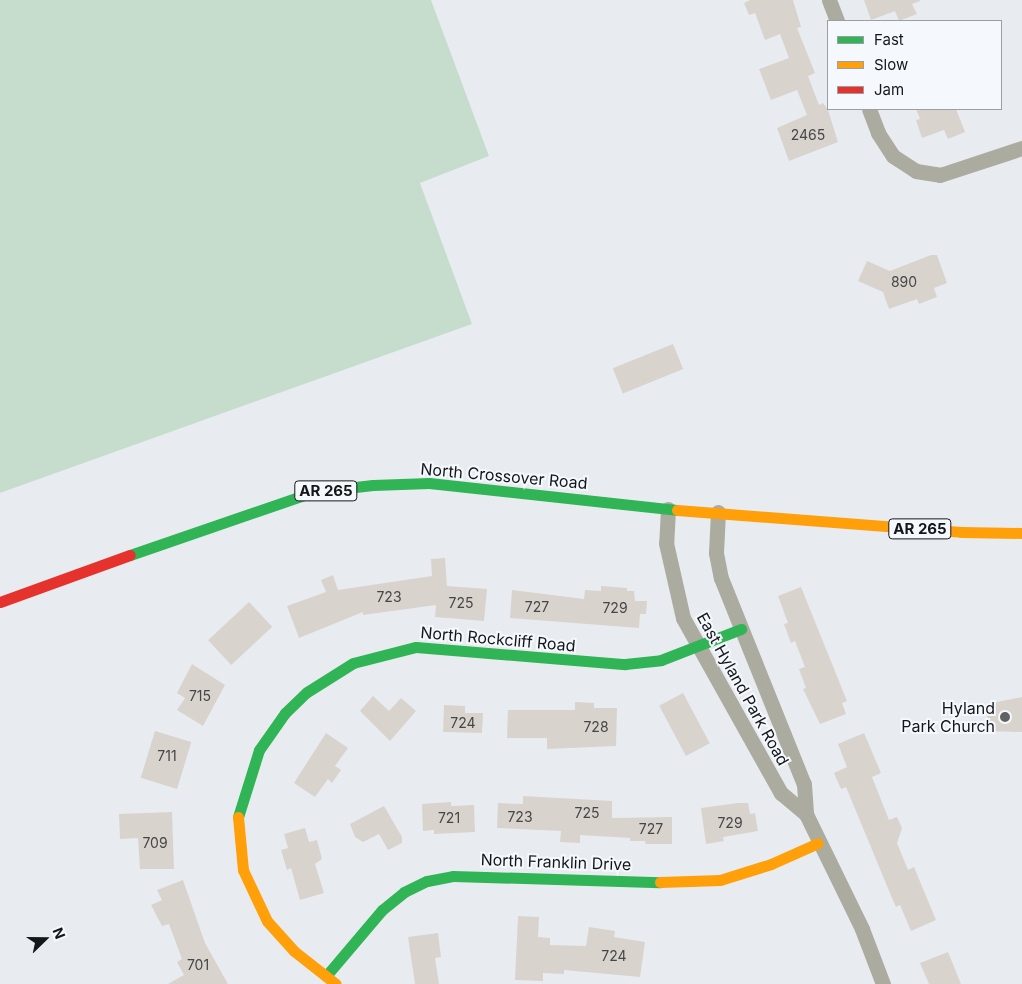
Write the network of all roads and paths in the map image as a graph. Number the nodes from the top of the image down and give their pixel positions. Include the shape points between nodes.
1 (829, 0) edge
2 (837, 20) edge
3 (869, 110) edge
4 (1022, 148) edge
5 (668, 508) junction
6 (718, 512) junction
7 (1022, 533) edge
8 (0, 602) edge
9 (741, 628) junction
10 (698, 646) junction
11 (806, 814) junction
12 (818, 843) junction
13 (326, 976) junction
14 (336, 984) edge
15 (883, 984) edge

1 - 2 street
3 - 4 street via 878,133 893,156 916,170 940,175
5 - 6 street, North Crossover Road / AR 265
5 - 8 street, North Crossover Road / AR 265 via 429,483 313,492
5 - 10 street, East Hyland Park Road via 666,543 672,579 683,618
6 - 7 street, North Crossover Road / AR 265 via 961,532
6 - 9 street, East Hyland Park Road via 716,553 721,578
9 - 10 street, North Rockcliff Road
9 - 11 street, East Hyland Park Road via 804,784
10 - 11 street, East Hyland Park Road via 781,793
10 - 13 street, North Rockcliff Road via 661,660 625,664 416,647 353,663 329,676 296,702 267,737 248,776 238,820 240,848 243,870 267,921 294,951
11 - 12 street, East Hyland Park Road
12 - 13 street, North Franklin Drive via 771,864 720,880 663,882 453,876 427,881 404,892 382,910
12 - 15 street, East Hyland Park Road via 862,929
13 - 14 street, North Rockcliff Road

